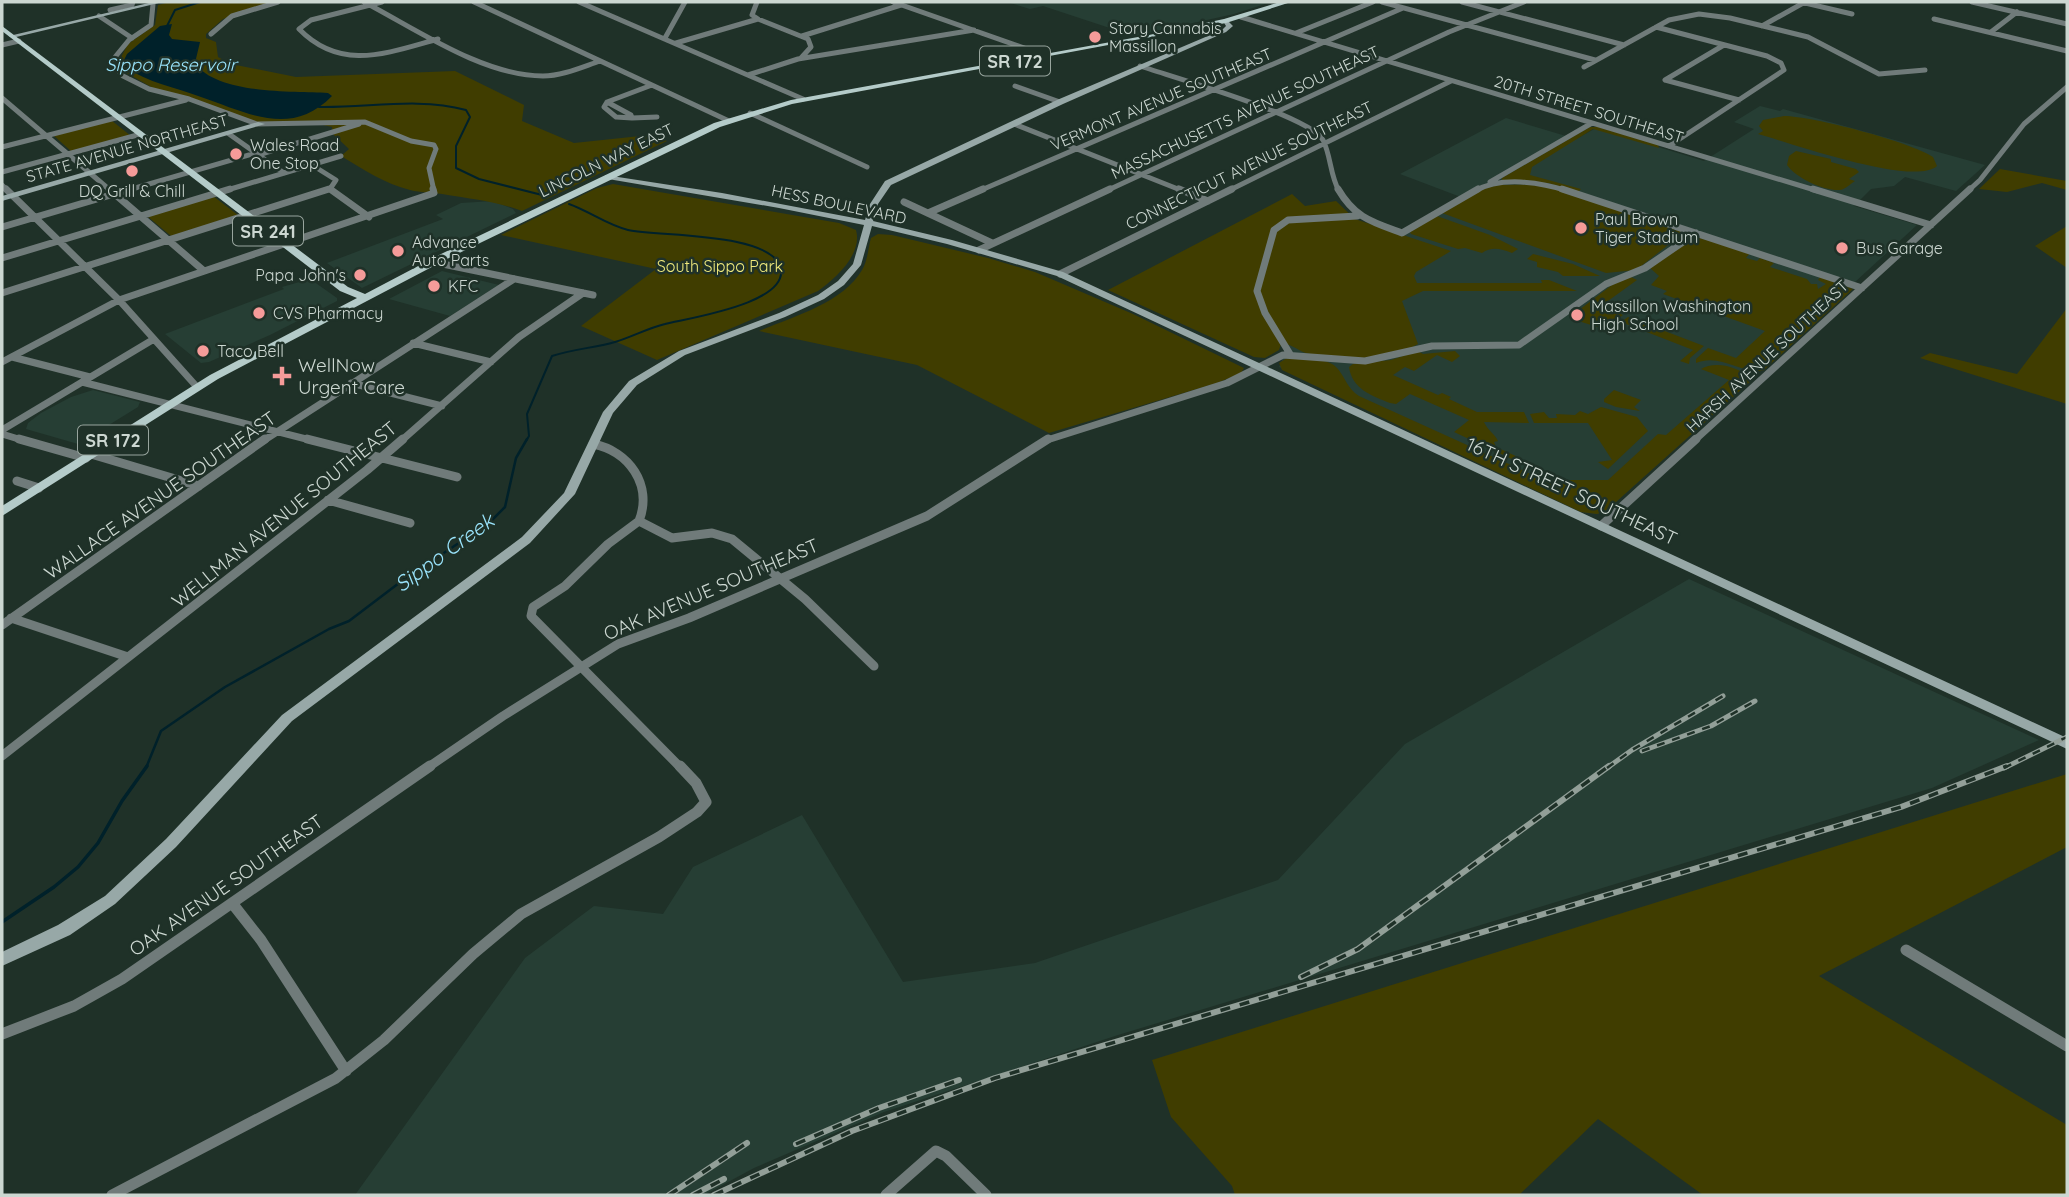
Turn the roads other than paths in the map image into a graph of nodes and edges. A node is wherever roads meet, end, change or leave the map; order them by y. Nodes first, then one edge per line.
1 (134, 2) edge
2 (278, 2) edge
3 (382, 2) edge
4 (474, 2) edge
5 (579, 2) edge
6 (685, 2) edge
7 (757, 2) edge
8 (893, 2) edge
9 (1287, 2) edge
10 (1373, 2) edge
11 (1382, 2) edge
12 (1462, 2) edge
13 (1524, 2) edge
14 (1803, 2) edge
15 (1972, 2) edge
16 (156, 3) edge
17 (367, 3) edge
18 (902, 5) junction
19 (1404, 8) junction
20 (110, 10) dead end
21 (1500, 12) junction
22 (2017, 12) junction
23 (1852, 14) dead end
24 (99, 16) junction
25 (1241, 17) junction
26 (758, 19) junction
27 (1934, 19) dead end
28 (1226, 21) junction
29 (2067, 24) edge
30 (1467, 25) junction
31 (1762, 26) junction
32 (1656, 27) junction
33 (2, 28) edge
34 (974, 30) junction
35 (1991, 32) junction
36 (1296, 33) junction
37 (211, 34) dead end
38 (802, 36) junction
39 (16, 38) junction
40 (132, 38) junction
41 (665, 38) junction
42 (438, 39) junction
43 (1325, 42) junction
44 (676, 43) junction
45 (1624, 45) junction
46 (1724, 45) junction
47 (2, 46) edge
48 (2067, 51) edge
49 (1047, 55) junction
50 (798, 59) junction
51 (1595, 60) junction
52 (600, 61) junction
53 (1387, 61) junction
54 (1140, 66) junction
55 (1584, 67) dead end
56 (1925, 70) dead end
57 (748, 75) junction
58 (1451, 80) junction
59 (652, 85) junction
60 (1015, 86) dead end
61 (2067, 86) edge
62 (1213, 90) junction
63 (2, 99) edge
64 (189, 99) junction
65 (803, 99) junction
66 (1740, 100) junction
67 (1060, 102) junction
68 (1276, 112) junction
69 (750, 113) junction
70 (117, 116) junction
71 (657, 117) dead end
72 (729, 121) junction
73 (363, 122) junction
74 (1592, 123) junction
75 (261, 124) junction
76 (1014, 124) junction
77 (141, 134) junction
78 (229, 134) junction
79 (47, 135) junction
80 (1324, 143) junction
81 (1669, 146) junction
82 (2, 147) edge
83 (1077, 149) junction
84 (165, 153) junction
85 (68, 154) junction
86 (257, 154) junction
87 (341, 156) dead end
88 (312, 165) junction
89 (867, 167) dead end
90 (2, 172) edge
91 (190, 172) junction
92 (91, 173) junction
93 (284, 173) junction
94 (1141, 174) junction
95 (607, 177) junction
96 (1489, 183) junction
97 (2, 185) edge
98 (330, 189) junction
99 (217, 192) junction
100 (115, 194) junction
101 (13, 195) junction
102 (2, 199) edge
103 (1208, 201) junction
104 (904, 202) dead end
105 (928, 213) junction
106 (247, 215) junction
107 (140, 216) junction
108 (1358, 216) junction
109 (35, 217) junction
110 (369, 217) junction
111 (868, 224) junction
112 (1931, 225) junction
113 (2, 227) edge
114 (1696, 233) junction
115 (59, 240) junction
116 (168, 240) junction
117 (992, 243) junction
118 (285, 244) junction
119 (978, 250) junction
120 (2, 258) edge
121 (433, 262) junction
122 (85, 266) junction
123 (204, 271) junction
124 (1060, 274) junction
125 (514, 279) junction
126 (1862, 288) junction
127 (2, 293) edge
128 (583, 293) junction
129 (593, 295) dead end
130 (366, 298) junction
131 (119, 300) junction
132 (154, 339) junction
133 (413, 344) junction
134 (1290, 354) junction
135 (5, 360) edge
136 (491, 362) junction
137 (1261, 368) junction
138 (86, 380) junction
139 (351, 383) junction
140 (197, 387) junction
141 (170, 404) junction
142 (442, 406) junction
143 (278, 430) junction
144 (2, 432) edge
145 (593, 444) junction
146 (88, 456) junction
147 (383, 457) junction
148 (457, 477) dead end
149 (17, 481) dead end
150 (199, 486) junction
151 (40, 488) junction
152 (328, 500) junction
153 (2, 512) edge
154 (639, 522) junction
155 (410, 523) dead end
156 (1601, 526) junction
157 (780, 579) junction
158 (11, 618) junction
159 (2, 625) edge
160 (128, 657) junction
161 (580, 666) junction
162 (874, 666) dead end
163 (2067, 744) edge
164 (2, 756) edge
165 (232, 903) junction
166 (1906, 950) dead end
167 (2, 959) edge
168 (2, 1034) edge
169 (2067, 1046) edge
170 (346, 1071) junction
171 (112, 1195) edge
172 (886, 1195) edge
173 (986, 1195) edge

1 - 20 street
2 - 37 street
3 - 17 street
4 - 52 street
5 - 41 street
6 - 41 street
7 - 26 street
8 - 18 street
9 - 25 main road, LINCOLN WAY EAST / SR 172
10 - 36 street
11 - 19 street
12 - 21 street
13 - 21 street, MASSACHUSETTS AVENUE SOUTHEAST
14 - 23 street
14 - 31 street
15 - 22 street
16 - 24 street
16 - 40 street
17 - 42 street
17 - 42 street
18 - 34 street
18 - 38 street
19 - 30 street
19 - 43 street, VERMONT AVENUE SOUTHEAST
21 - 30 street, MASSACHUSETTS AVENUE SOUTHEAST
21 - 45 street
22 - 29 street
22 - 35 street
24 - 39 street
24 - 40 street
25 - 28 main road, LINCOLN WAY EAST / SR 172
25 - 36 street, 20TH STREET SOUTHEAST
26 - 38 street
26 - 44 street
27 - 35 street
28 - 49 main road, LINCOLN WAY EAST / SR 172
28 - 54 street
30 - 51 street
30 - 53 street, MASSACHUSETTS AVENUE SOUTHEAST
31 - 32 street
31 - 56 street
32 - 45 street
32 - 46 street
33 - 39 main road, SR 241
34 - 49 street
34 - 50 street
35 - 48 street
36 - 43 street, 20TH STREET SOUTHEAST
38 - 50 street
39 - 47 street
39 - 70 main road, SR 241
40 - 64 street
41 - 44 street
42 - 52 street
43 - 53 street, 20TH STREET SOUTHEAST
43 - 62 street, VERMONT AVENUE SOUTHEAST
44 - 57 street
45 - 51 street
46 - 66 street
46 - 66 street
49 - 65 main road, LINCOLN WAY EAST / SR 172
50 - 57 street
51 - 55 street
52 - 59 street
53 - 58 street, 20TH STREET SOUTHEAST
53 - 68 street, MASSACHUSETTS AVENUE SOUTHEAST
54 - 62 street
54 - 67 street
57 - 65 street
58 - 74 street, 20TH STREET SOUTHEAST
58 - 80 street, CONNECTICUT AVENUE SOUTHEAST
59 - 71 street
59 - 72 street
60 - 67 street
61 - 112 street, HARSH AVENUE SOUTHEAST
62 - 68 street
62 - 83 street, VERMONT AVENUE SOUTHEAST
63 - 79 street
64 - 70 street
64 - 75 street
65 - 69 main road, LINCOLN WAY EAST / SR 172
66 - 81 street
67 - 76 street
68 - 80 street
68 - 94 street, MASSACHUSETTS AVENUE SOUTHEAST
69 - 72 main road, LINCOLN WAY EAST / SR 172
69 - 89 street
70 - 77 main road, SR 241
70 - 79 street
72 - 95 main road, LINCOLN WAY EAST / SR 172
73 - 75 street
73 - 86 street
73 - 110 street
74 - 81 street, 20TH STREET SOUTHEAST
74 - 96 street
75 - 78 street, STATE AVENUE NORTHEAST
76 - 83 street
76 - 111 street
77 - 84 main road, SR 241
77 - 85 street
78 - 84 street, STATE AVENUE NORTHEAST
78 - 86 street
79 - 82 street
79 - 85 street
80 - 103 street, CONNECTICUT AVENUE SOUTHEAST
80 - 108 street
81 - 112 street, 20TH STREET SOUTHEAST
83 - 94 street
83 - 105 street, VERMONT AVENUE SOUTHEAST
84 - 91 main road, SR 241
84 - 92 street, STATE AVENUE NORTHEAST
85 - 90 street
85 - 92 street
86 - 91 street
86 - 93 street
87 - 88 street
88 - 93 street
88 - 98 street
91 - 99 main road, SR 241
91 - 100 street
92 - 100 street
92 - 101 street, STATE AVENUE NORTHEAST
93 - 99 street
94 - 103 street
94 - 117 street, MASSACHUSETTS AVENUE SOUTHEAST
95 - 111 street, HESS BOULEVARD
95 - 121 main road, LINCOLN WAY EAST / SR 172
96 - 108 street
96 - 114 street
97 - 101 street
98 - 106 street
98 - 110 street
99 - 106 main road, SR 241
99 - 107 street
100 - 107 street
100 - 109 street
101 - 102 street, STATE AVENUE NORTHEAST
101 - 109 street
103 - 124 street, CONNECTICUT AVENUE SOUTHEAST
104 - 105 street
105 - 117 street
106 - 116 street
106 - 118 main road, SR 241
107 - 115 street
107 - 116 street
108 - 134 street
109 - 113 street
109 - 115 street
110 - 118 street
111 - 119 street, HESS BOULEVARD
111 - 145 street
112 - 126 street, HARSH AVENUE SOUTHEAST
114 - 126 street
114 - 134 street
115 - 120 street
115 - 122 street
116 - 122 street
116 - 123 street
117 - 119 street, MASSACHUSETTS AVENUE SOUTHEAST
118 - 123 street
118 - 130 main road, SR 241
119 - 124 street, HESS BOULEVARD
121 - 125 street
121 - 130 main road, LINCOLN WAY EAST / SR 172
122 - 127 street
122 - 131 street
123 - 131 street
124 - 137 street, 16TH STREET SOUTHEAST
125 - 128 street
125 - 133 street, WALLACE AVENUE SOUTHEAST
126 - 156 street, HARSH AVENUE SOUTHEAST
128 - 129 street
128 - 136 street, WELLMAN AVENUE SOUTHEAST
130 - 140 main road, LINCOLN WAY EAST / SR 172
131 - 132 street
131 - 135 street
132 - 138 street
132 - 140 street
133 - 136 street
133 - 139 street, WALLACE AVENUE SOUTHEAST
134 - 137 street, OAK AVENUE SOUTHEAST
135 - 138 street
136 - 142 street, WELLMAN AVENUE SOUTHEAST
137 - 156 street, 16TH STREET SOUTHEAST
137 - 157 street, OAK AVENUE SOUTHEAST
138 - 141 street
138 - 144 street
139 - 142 street
139 - 143 street, WALLACE AVENUE SOUTHEAST
140 - 141 main road, LINCOLN WAY EAST / SR 172
141 - 143 street
141 - 146 main road, LINCOLN WAY EAST / SR 172
142 - 147 street, WELLMAN AVENUE SOUTHEAST
143 - 147 street
143 - 150 street, WALLACE AVENUE SOUTHEAST
144 - 146 street
145 - 154 street
145 - 167 street
146 - 150 street
146 - 151 main road, LINCOLN WAY EAST / SR 172
147 - 148 street
147 - 152 street, WELLMAN AVENUE SOUTHEAST
149 - 151 street
150 - 158 street, WALLACE AVENUE SOUTHEAST
151 - 153 main road, LINCOLN WAY EAST / SR 172
152 - 155 street
152 - 160 street, WELLMAN AVENUE SOUTHEAST
154 - 157 street
154 - 161 street
156 - 163 street, 16TH STREET SOUTHEAST
157 - 161 street, OAK AVENUE SOUTHEAST
157 - 162 street
158 - 159 street, WALLACE AVENUE SOUTHEAST
158 - 160 street
160 - 164 street, WELLMAN AVENUE SOUTHEAST
161 - 165 street, OAK AVENUE SOUTHEAST
161 - 170 street
165 - 168 street, OAK AVENUE SOUTHEAST
165 - 170 street
166 - 169 street
170 - 171 street
172 - 173 street

